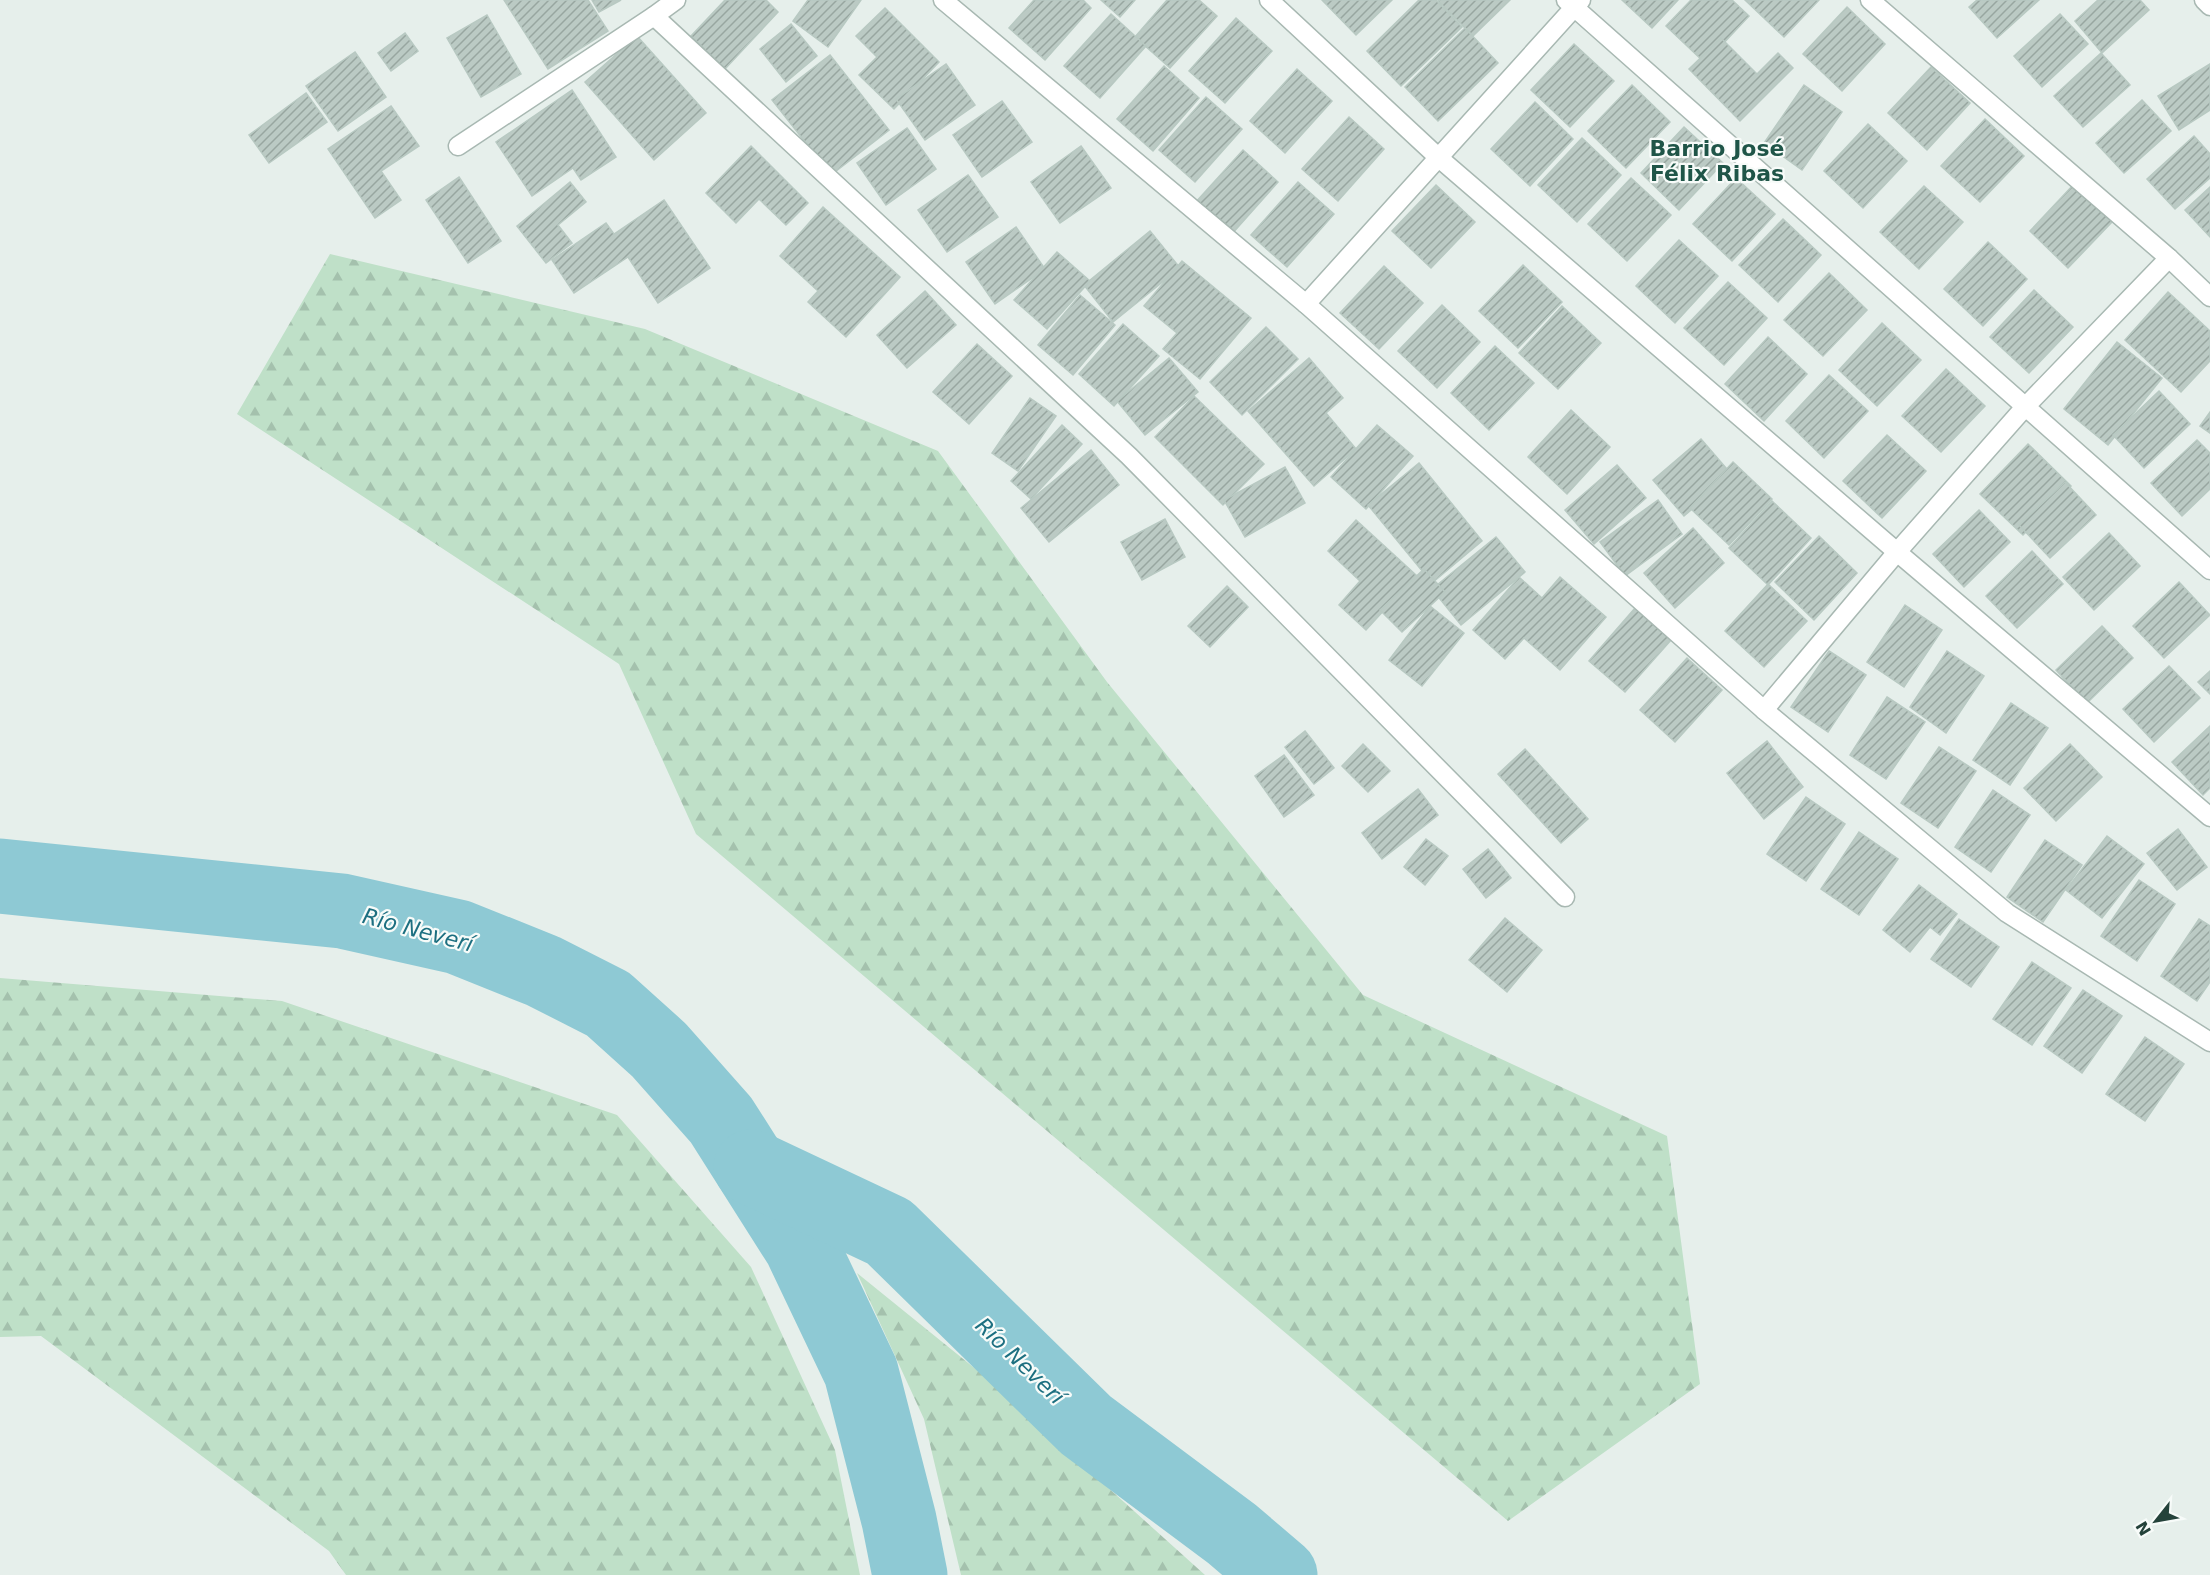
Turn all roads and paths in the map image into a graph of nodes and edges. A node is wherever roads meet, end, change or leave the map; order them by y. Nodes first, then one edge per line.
1 (676, 0) edge
2 (943, 0) edge
3 (1269, 0) edge
4 (1870, 0) edge
5 (2204, 0) edge
6 (1574, 3) edge
7 (2210, 6) edge
8 (654, 16) junction
9 (458, 146) dead end
10 (1439, 158) junction
11 (2169, 258) junction
12 (2210, 297) edge
13 (1306, 304) junction
14 (2025, 407) junction
15 (1897, 552) junction
16 (2210, 570) edge
17 (1764, 710) junction
18 (2210, 816) edge
19 (1565, 897) dead end
20 (2210, 1042) edge

1 - 8 street
2 - 13 street
3 - 10 street
4 - 11 street
5 - 7 street
6 - 10 street
6 - 14 street
8 - 9 street
8 - 19 street
10 - 13 street
10 - 15 street
11 - 12 street
11 - 14 street
13 - 17 street
14 - 15 street
14 - 16 street
15 - 17 street
15 - 18 street
17 - 20 street

